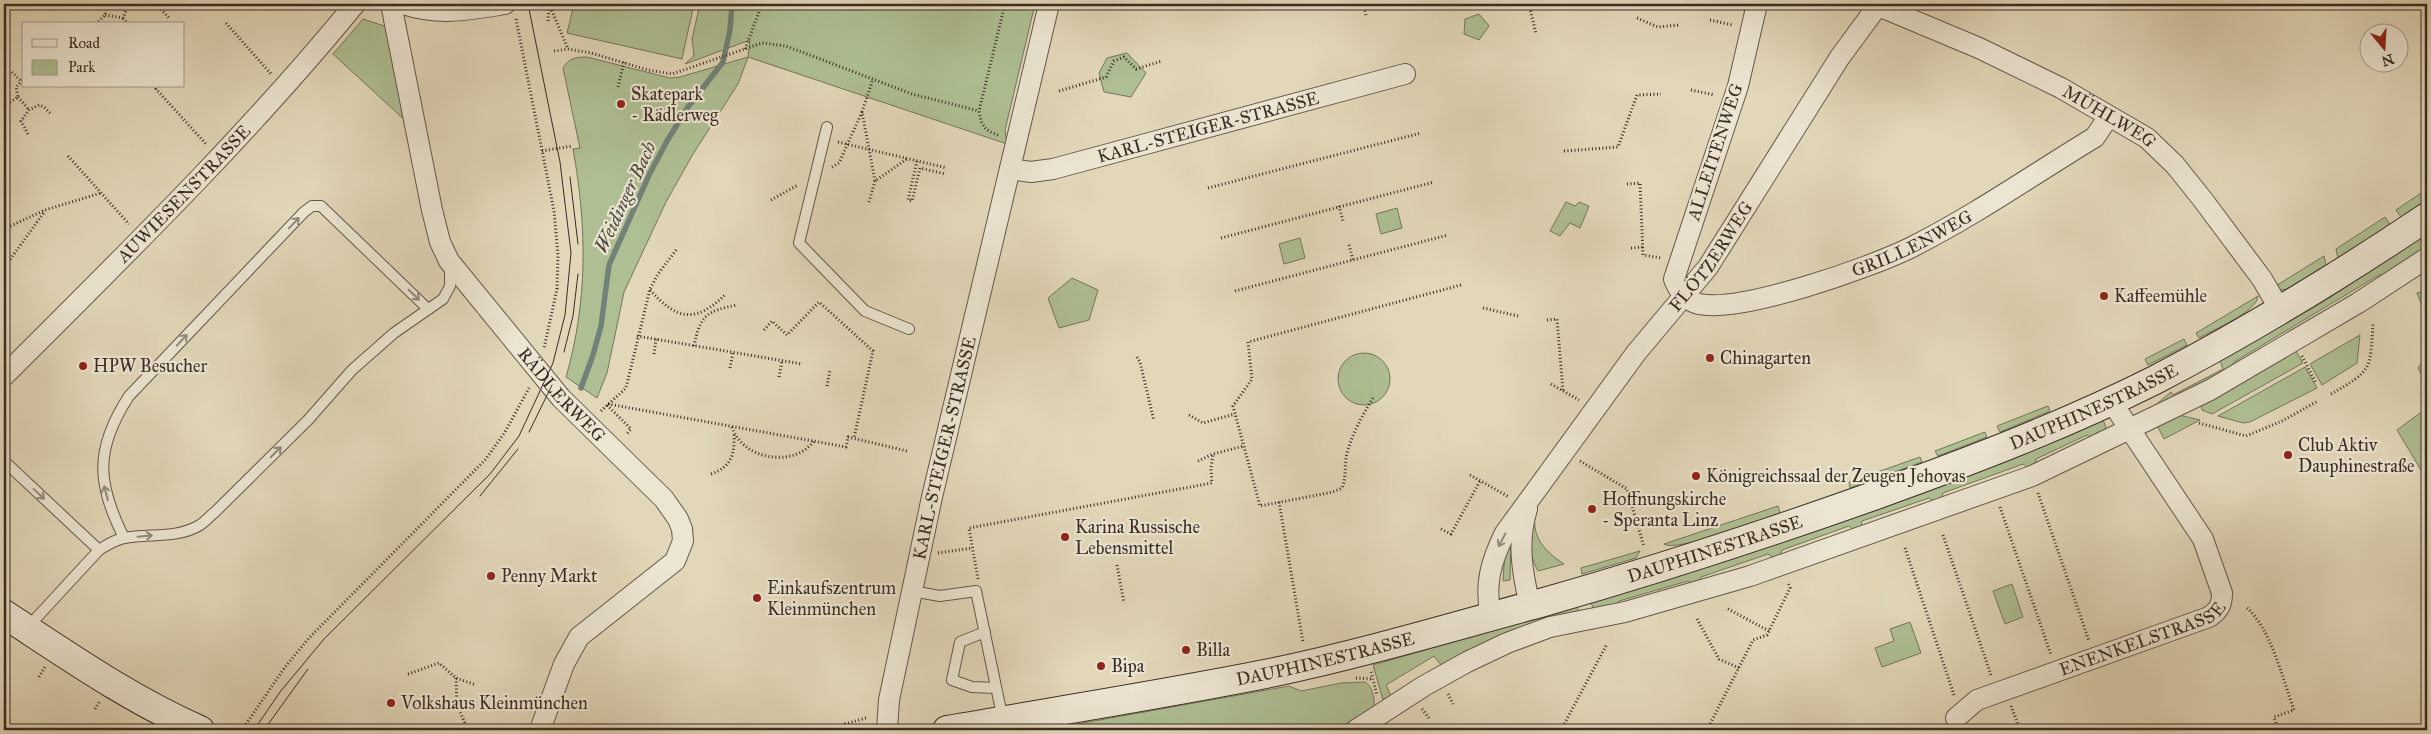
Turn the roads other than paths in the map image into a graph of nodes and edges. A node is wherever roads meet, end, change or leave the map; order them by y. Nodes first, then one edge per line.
1 (355, 4) edge
2 (391, 4) edge
3 (403, 4) edge
4 (1049, 4) edge
5 (1757, 4) edge
6 (1877, 4) edge
7 (510, 8) edge
8 (1405, 74) dead end
9 (2109, 116) junction
10 (828, 127) dead end
11 (1010, 169) junction
12 (2427, 217) edge
13 (2427, 258) edge
14 (449, 261) junction
15 (1685, 297) junction
16 (428, 308) junction
17 (2280, 310) junction
18 (909, 330) dead end
19 (4, 376) edge
20 (2111, 401) junction
21 (2129, 431) junction
22 (4, 461) edge
23 (1521, 499) junction
24 (124, 538) junction
25 (99, 550) junction
26 (912, 591) junction
27 (1530, 606) junction
28 (4, 614) edge
29 (1491, 616) junction
30 (27, 629) junction
31 (985, 632) junction
32 (996, 688) junction
33 (1956, 718) dead end
34 (996, 724) edge
35 (200, 730) edge
36 (540, 730) edge
37 (887, 730) edge
38 (947, 730) edge
39 (1356, 730) edge

1 - 19 street, AUWIESENSTRASSE
2 - 14 street, RÄDLERWEG
3 - 7 street
4 - 11 street, KARL-STEIGER-STRASSE
5 - 15 street, ALLEITENWEG
6 - 9 street, MÜHLWEG
6 - 15 street, FLÖTZERWEG
8 - 11 street, KARL-STEIGER-STRASSE
9 - 15 street, GRILLENWEG
9 - 17 street, MÜHLWEG
10 - 18 lane
11 - 26 street, KARL-STEIGER-STRASSE
12 - 17 main road, DAUPHINESTRASSE
13 - 21 street, DAUPHINESTRASSE
14 - 16 lane
14 - 36 street, RÄDLERWEG
15 - 23 street, FLÖTZERWEG
24 -> 16 lane
24 -> 16 lane
17 - 20 main road, DAUPHINESTRASSE
20 - 21 street, ENENKELSTRASSE
20 - 27 main road, DAUPHINESTRASSE
21 - 33 street, ENENKELSTRASSE
21 - 39 street, DAUPHINESTRASSE
22 -> 25 lane
23 - 27 street, FLÖTZERWEG
23 -> 29 street, FLÖTZERWEG
24 - 25 lane
25 - 30 lane
26 - 31 lane
26 - 37 street, KARL-STEIGER-STRASSE
27 - 29 main road, DAUPHINESTRASSE
28 - 30 main road
29 - 34 main road, DAUPHINESTRASSE
30 - 35 main road
31 - 32 lane
31 - 32 lane
32 - 34 lane
34 - 38 main road, DAUPHINESTRASSE

